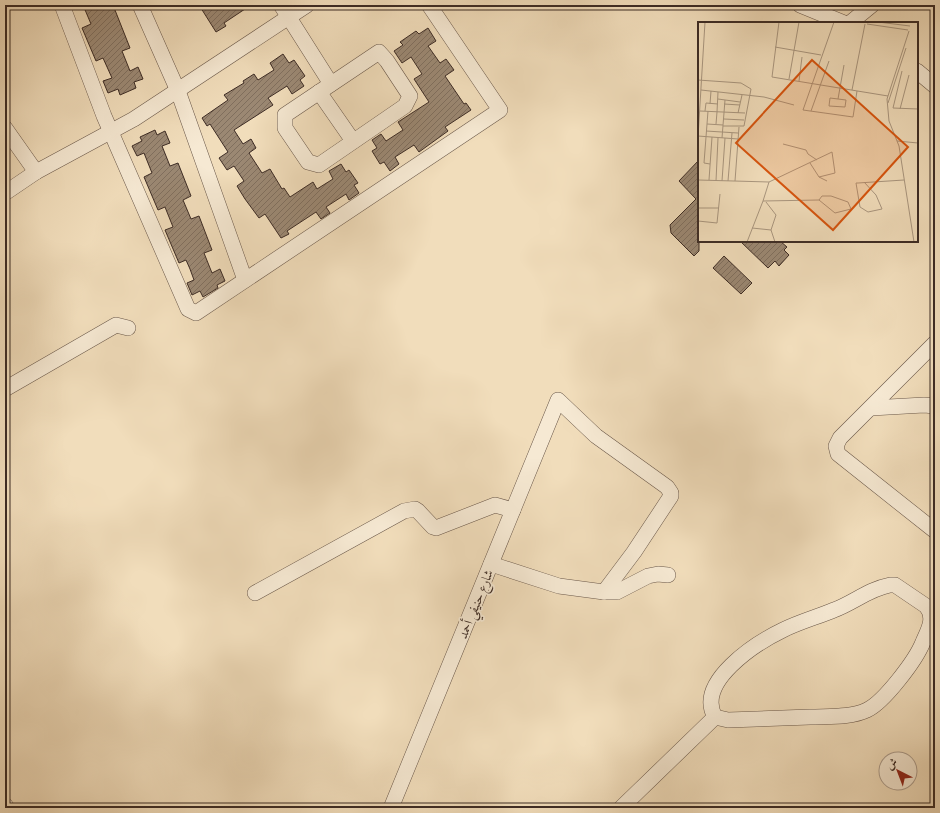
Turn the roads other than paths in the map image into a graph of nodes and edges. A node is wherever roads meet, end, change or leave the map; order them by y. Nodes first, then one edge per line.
1 (62, 5) edge
2 (140, 5) edge
3 (281, 5) edge
4 (307, 5) edge
5 (429, 5) edge
6 (800, 5) edge
7 (872, 5) edge
8 (289, 18) junction
9 (842, 22) edge
10 (851, 22) edge
11 (918, 72) edge
12 (935, 86) edge
13 (325, 88) junction
14 (178, 91) junction
15 (5, 128) edge
16 (111, 132) junction
17 (353, 141) junction
18 (36, 172) junction
19 (5, 193) edge
20 (245, 280) junction
21 (128, 328) dead end
22 (935, 343) edge
23 (5, 389) edge
24 (935, 406) edge
25 (871, 408) junction
26 (513, 510) junction
27 (935, 531) edge
28 (491, 564) junction
29 (668, 574) dead end
30 (604, 592) junction
31 (255, 593) dead end
32 (715, 717) junction
33 (5, 805) edge
34 (8, 808) edge
35 (392, 808) edge
36 (621, 808) edge

1 - 16 street
2 - 14 street
3 - 8 street
4 - 8 street
5 - 20 street
6 - 9 street
7 - 10 street
8 - 13 street
8 - 14 street
11 - 12 street
13 - 17 street
13 - 17 street
13 - 17 street
14 - 16 street
14 - 20 street
15 - 18 street
16 - 18 street
16 - 20 street
18 - 19 street
21 - 23 street
22 - 25 street
24 - 25 street
25 - 27 street
26 - 28 street, شارع حنيفي أحمد
26 - 30 street, شارع حنيفي أحمد
26 - 31 street
28 - 30 street
28 - 35 street, شارع حنيفي أحمد
29 - 30 street
32 - 32 street
32 - 36 street
33 - 34 street

